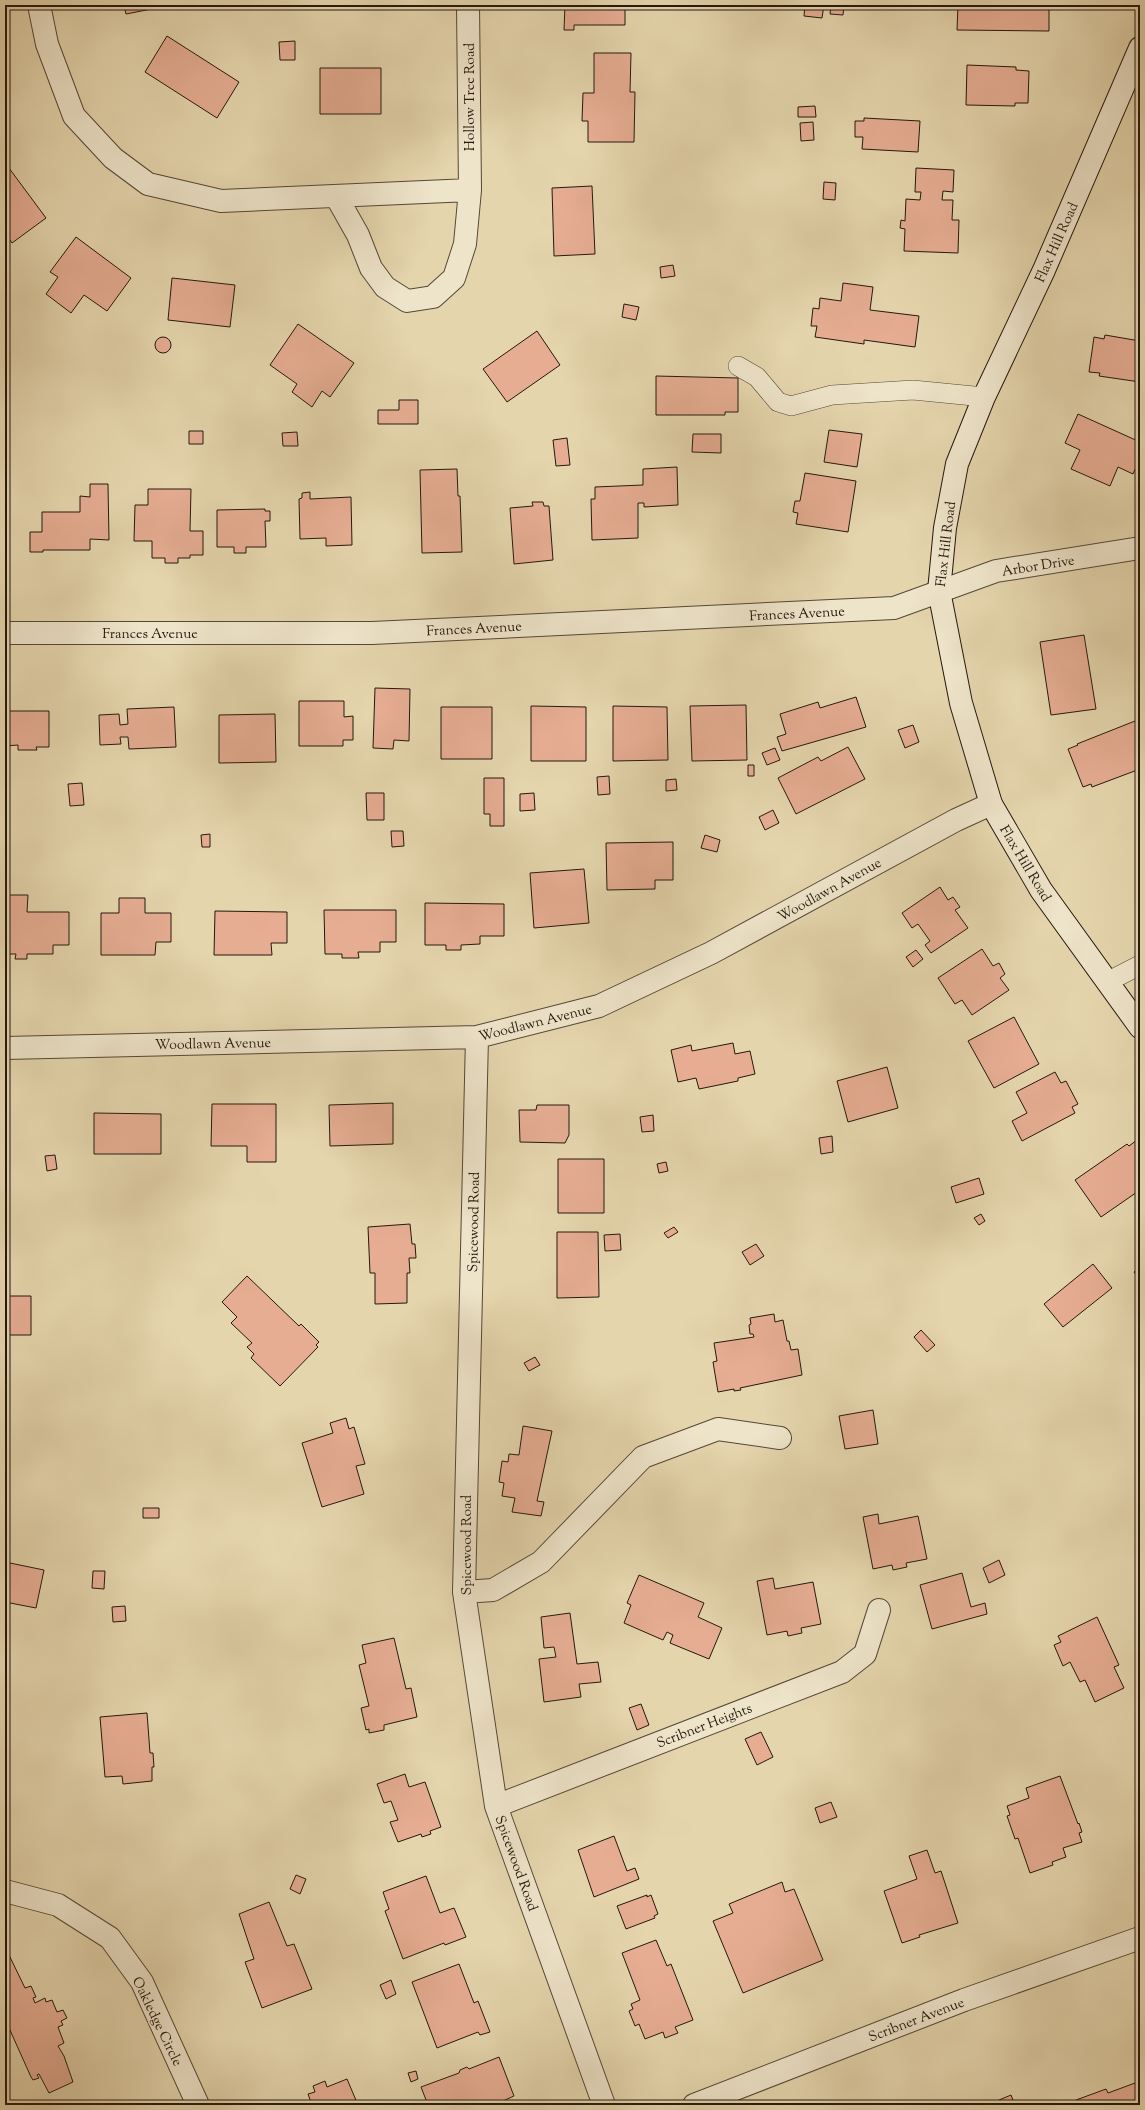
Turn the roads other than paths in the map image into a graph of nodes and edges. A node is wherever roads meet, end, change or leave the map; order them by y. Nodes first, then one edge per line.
1 (39, 5) edge
2 (468, 5) edge
3 (1140, 48) edge
4 (470, 190) junction
5 (336, 196) junction
6 (738, 366) dead end
7 (984, 397) junction
8 (1140, 548) edge
9 (939, 591) junction
10 (5, 634) edge
11 (991, 804) junction
12 (1140, 965) edge
13 (1108, 982) junction
14 (1140, 1027) edge
15 (478, 1037) junction
16 (5, 1048) edge
17 (780, 1438) dead end
18 (464, 1592) junction
19 (879, 1610) dead end
20 (496, 1806) junction
21 (5, 1890) edge
22 (1140, 1938) edge
23 (198, 2105) edge
24 (604, 2105) edge
25 (694, 2105) edge

1 - 5 street
2 - 4 street, Hollow Tree Road
3 - 7 street, Flax Hill Road
4 - 5 street
4 - 5 street, Hollow Tree Road
6 - 7 lane
7 - 9 street, Flax Hill Road
8 - 9 street, Arbor Drive
9 - 10 street, Frances Avenue
9 - 11 street, Flax Hill Road
11 - 13 street, Flax Hill Road
11 - 15 street, Woodlawn Avenue
12 - 13 lane
13 - 14 street, Flax Hill Road
15 - 16 street, Woodlawn Avenue
15 - 18 street, Spicewood Road
17 - 18 street
18 - 20 street, Spicewood Road
19 - 20 street, Scribner Heights
20 - 24 street, Spicewood Road
21 - 23 street, Oakledge Circle
22 - 25 street, Scribner Avenue

